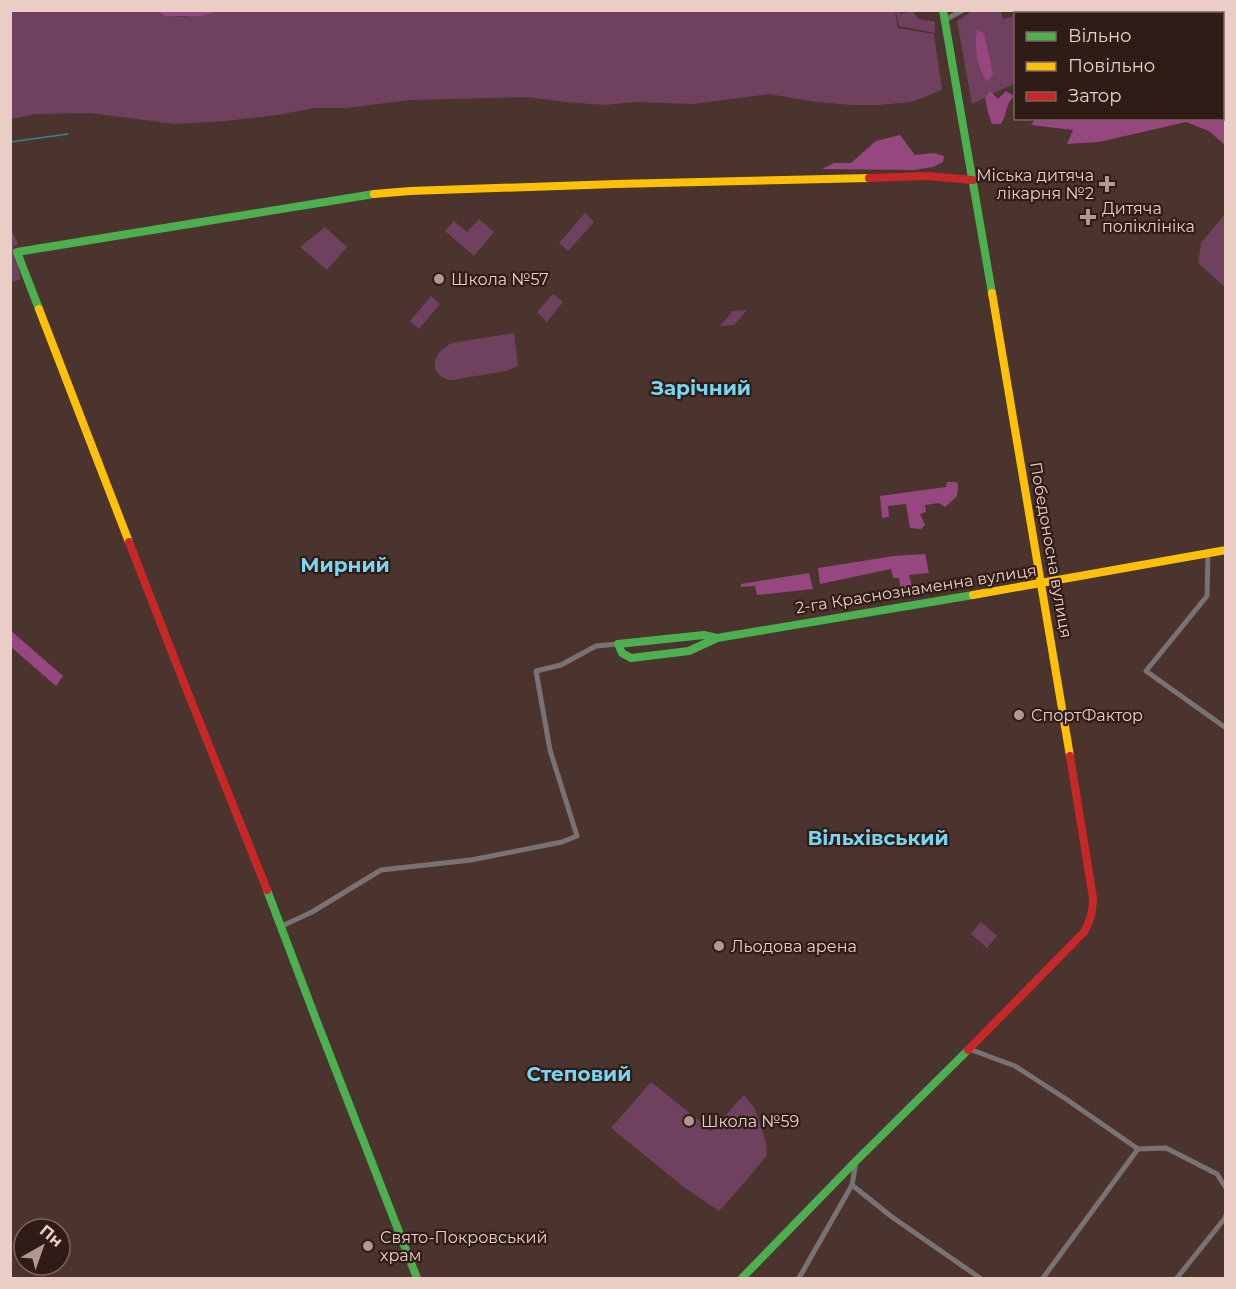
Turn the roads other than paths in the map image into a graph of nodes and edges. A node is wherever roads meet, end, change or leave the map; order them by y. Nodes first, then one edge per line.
1 (943, 10) edge
2 (963, 10) edge
3 (945, 20) junction
4 (973, 180) junction
5 (1226, 550) edge
6 (1208, 554) junction
7 (1042, 584) junction
8 (717, 638) junction
9 (618, 644) junction
10 (1226, 728) edge
11 (282, 926) junction
12 (969, 1049) junction
13 (1138, 1149) junction
14 (856, 1161) junction
15 (852, 1185) junction
16 (1226, 1188) edge
17 (1226, 1215) edge
18 (417, 1278) edge
19 (742, 1278) edge
20 (799, 1278) edge
21 (980, 1278) edge
22 (1043, 1278) edge
23 (1177, 1278) edge

1 - 3 street, Победоносна вулиця
2 - 3 street
3 - 4 street, Победоносна вулиця
4 - 7 street, Победоносна вулиця
4 - 11 street
5 - 6 street, 2-га Краснознаменна вулиця
6 - 7 street, 2-га Краснознаменна вулиця
6 - 10 street
7 - 8 street, 2-га Краснознаменна вулиця
7 - 12 street, Победоносна вулиця
8 - 9 street, 2-га Краснознаменна вулиця
8 - 9 street, 2-га Краснознаменна вулиця
9 - 11 street
11 - 18 street
12 - 13 street
12 - 14 street, Победоносна вулиця
13 - 16 street
13 - 22 street
14 - 15 street
14 - 19 street, Победоносна вулиця
15 - 20 street
15 - 21 street
17 - 23 street

